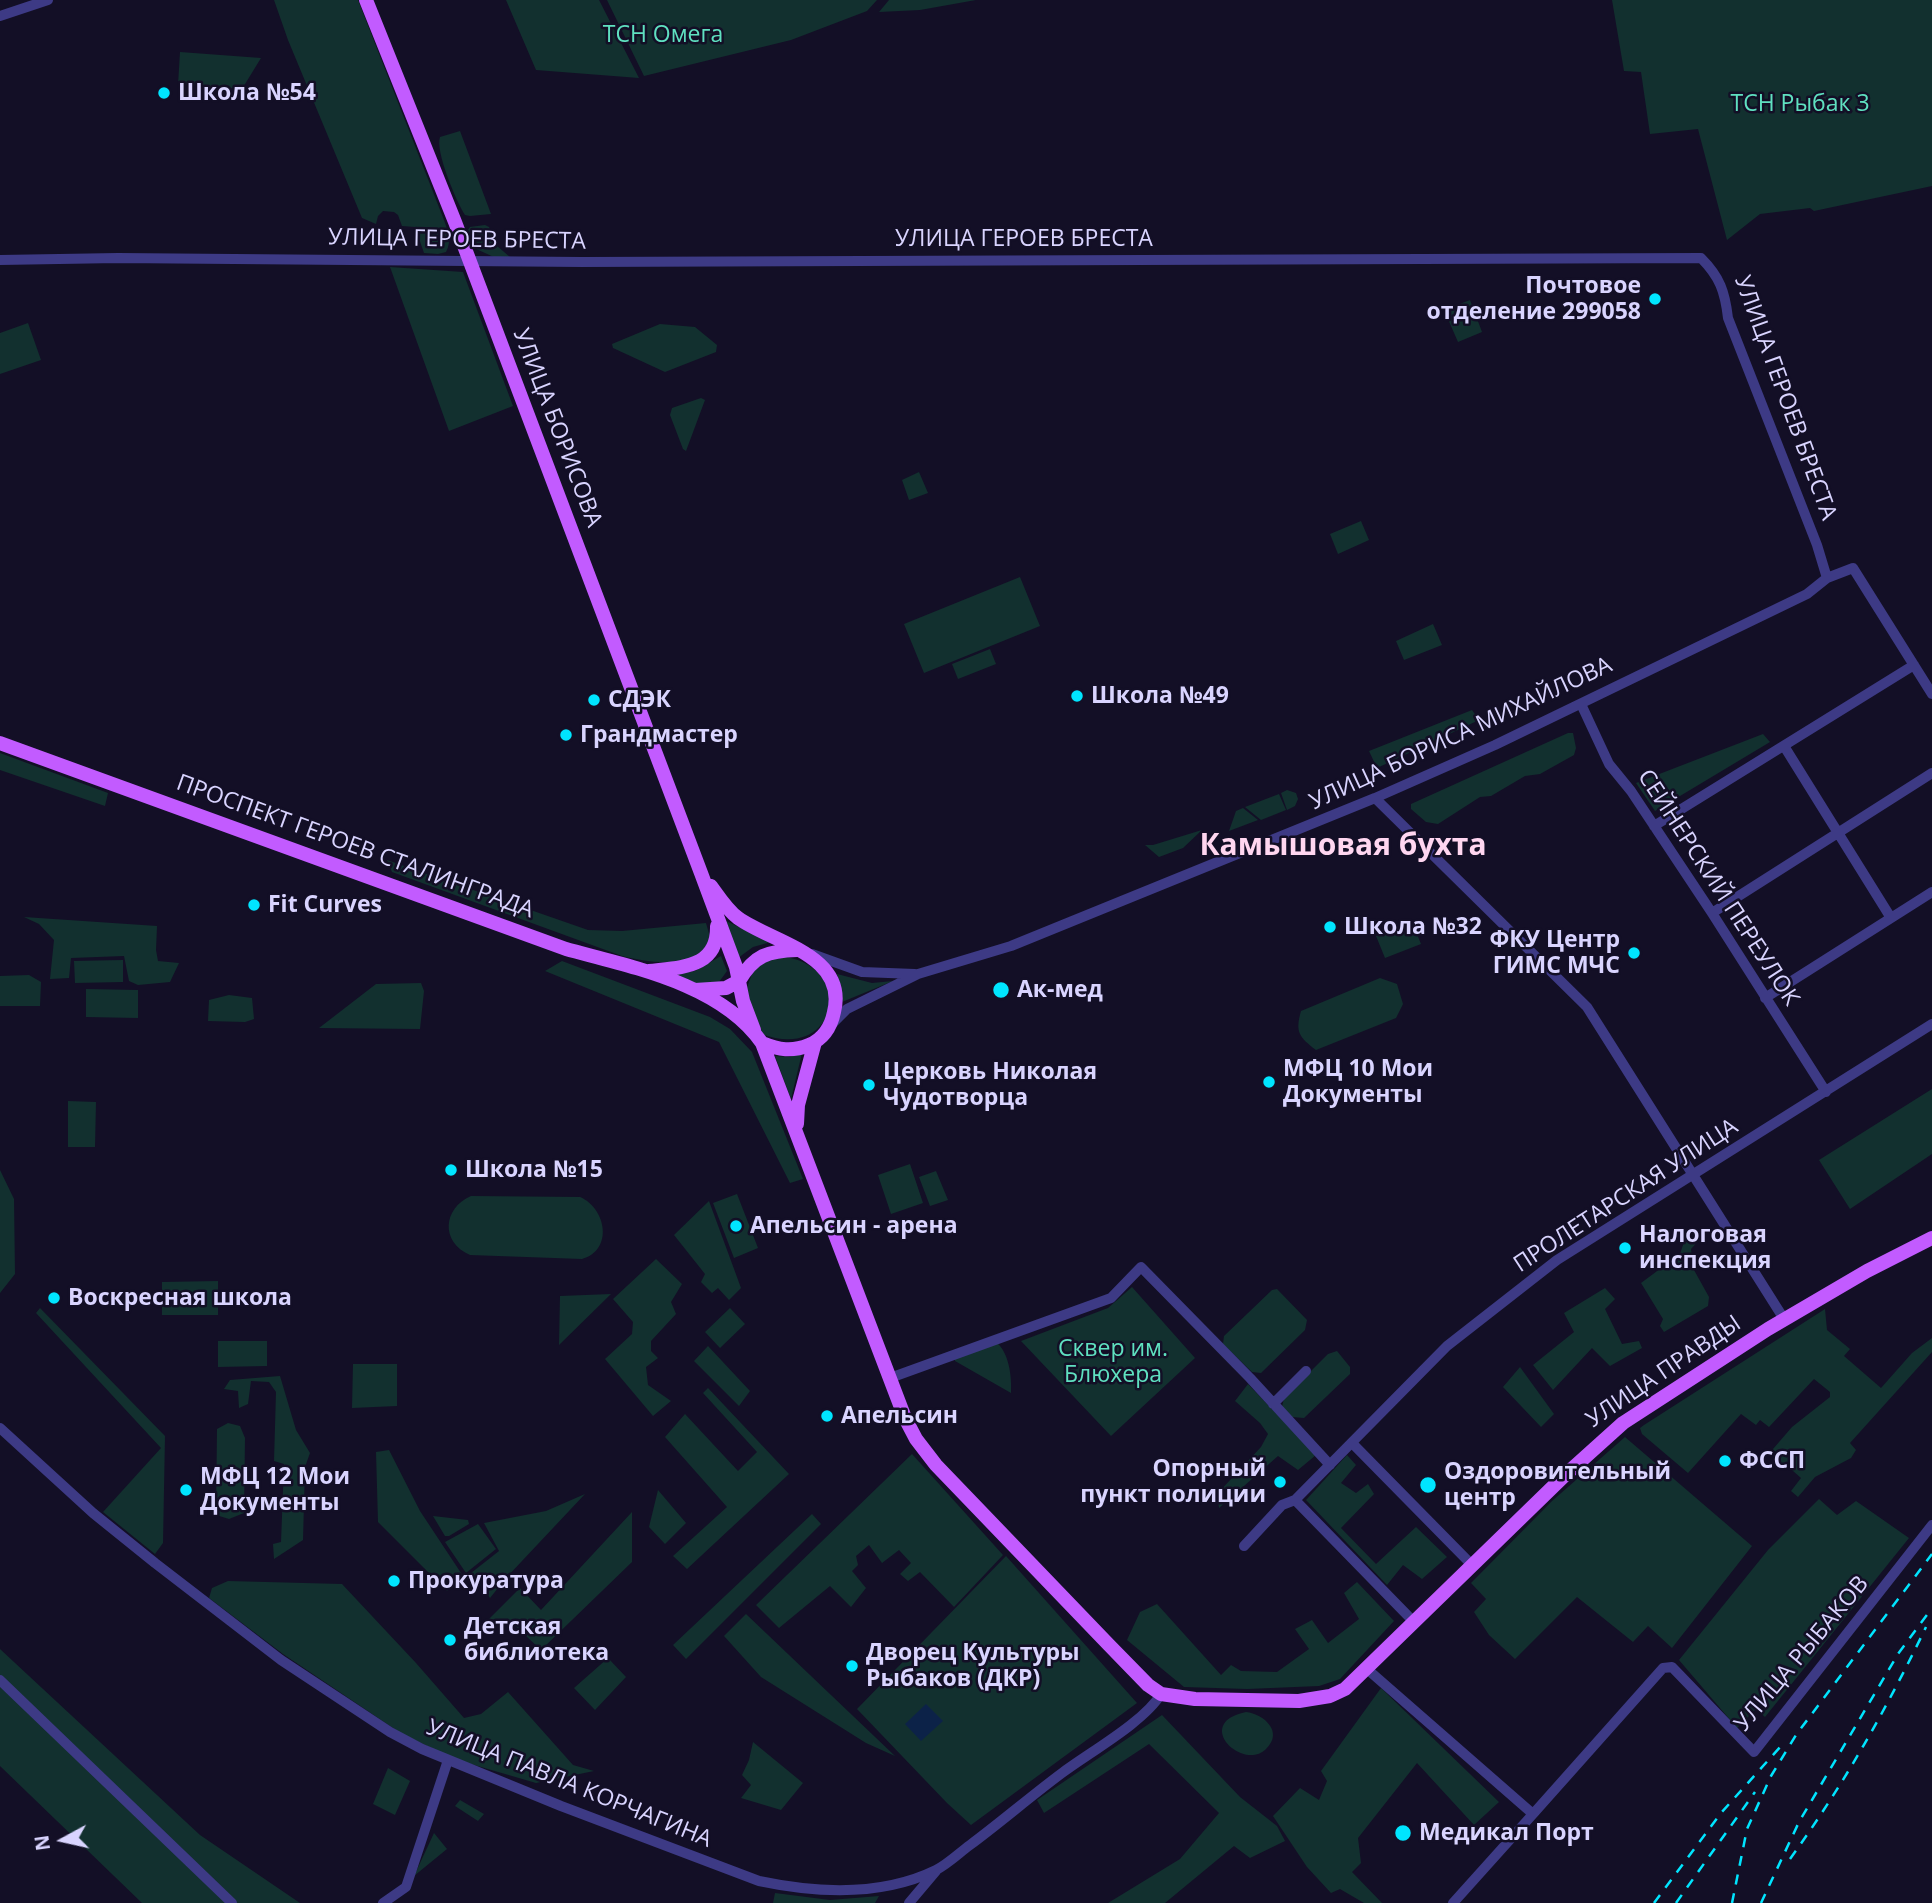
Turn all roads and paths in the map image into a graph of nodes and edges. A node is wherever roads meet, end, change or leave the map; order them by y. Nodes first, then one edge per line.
1 (48, 0) edge
2 (366, 0) edge
3 (0, 16) edge
4 (0, 260) edge
5 (470, 261) junction
6 (1827, 578) junction
7 (1914, 665) junction
8 (1932, 694) edge
9 (1581, 704) junction
10 (0, 743) edge
11 (1784, 746) junction
12 (1932, 773) edge
13 (1375, 798) junction
14 (1654, 826) junction
15 (1839, 833) junction
16 (701, 873) junction
17 (1932, 892) edge
18 (1712, 913) junction
19 (717, 917) junction
20 (1891, 918) junction
21 (798, 950) junction
22 (647, 971) junction
23 (918, 974) junction
24 (739, 981) junction
25 (695, 990) junction
26 (1765, 998) junction
27 (832, 1024) junction
28 (1932, 1024) edge
29 (754, 1030) junction
30 (815, 1042) junction
31 (762, 1043) junction
32 (1826, 1092) junction
33 (797, 1133) junction
34 (1695, 1175) junction
35 (1932, 1238) edge
36 (1784, 1319) junction
37 (1306, 1371) dead end
38 (890, 1378) junction
39 (1273, 1404) junction
40 (0, 1428) edge
41 (1352, 1443) junction
42 (1330, 1465) junction
43 (1294, 1500) junction
44 (1932, 1525) edge
45 (1244, 1546) dead end
46 (1472, 1565) junction
47 (1413, 1621) junction
48 (1367, 1669) junction
49 (0, 1680) edge
50 (1161, 1693) junction
51 (448, 1760) junction
52 (1532, 1814) junction
53 (938, 1869) junction
54 (232, 1903) edge
55 (383, 1903) edge
56 (909, 1903) edge
57 (1453, 1903) edge

1 - 3 street
2 - 5 main road, УЛИЦА БОРИСОВА
4 - 5 street, УЛИЦА ГЕРОЕВ БРЕСТА
5 - 6 street, УЛИЦА ГЕРОЕВ БРЕСТА
5 - 16 main road, УЛИЦА БОРИСОВА
6 - 7 street, УЛИЦА БОРИСА МИХАЙЛОВА
6 - 9 street, УЛИЦА БОРИСА МИХАЙЛОВА
7 - 8 street
7 - 11 street
9 - 13 street, УЛИЦА БОРИСА МИХАЙЛОВА
9 - 14 street, СЕЙНЕРСКИЙ ПЕРЕУЛОК
10 - 22 main road, ПРОСПЕКТ ГЕРОЕВ СТАЛИНГРАДА
11 - 14 street
11 - 15 street
12 - 15 street
13 - 23 street, УЛИЦА БОРИСА МИХАЙЛОВА
13 - 34 street
14 - 18 street, СЕЙНЕРСКИЙ ПЕРЕУЛОК
15 - 18 street
15 - 20 street
16 - 19 main road, УЛИЦА БОРИСОВА
16 - 21 main road, УЛИЦА БОРИСОВА
17 - 20 street
18 - 26 street, СЕЙНЕРСКИЙ ПЕРЕУЛОК
19 - 22 main road
19 - 24 main road, УЛИЦА БОРИСОВА
20 - 26 street
21 - 23 street, УЛИЦА БОРИСА МИХАЙЛОВА
21 - 24 main road
21 - 27 main road
22 - 25 main road, ПРОСПЕКТ ГЕРОЕВ СТАЛИНГРАДА
23 - 27 street, УЛИЦА БОРИСА МИХАЙЛОВА
24 - 25 main road, ПРОСПЕКТ ГЕРОЕВ СТАЛИНГРАДА
24 - 29 main road
25 - 29 main road, ПРОСПЕКТ ГЕРОЕВ СТАЛИНГРАДА
26 - 32 street, СЕЙНЕРСКИЙ ПЕРЕУЛОК
27 - 30 main road
28 - 32 street, ПРОЛЕТАРСКАЯ УЛИЦА
29 - 31 main road, ПРОСПЕКТ ГЕРОЕВ СТАЛИНГРАДА
30 - 31 main road
30 - 33 main road, ПРОСПЕКТ ГЕРОЕВ СТАЛИНГРАДА
31 - 33 main road, ПРОСПЕКТ ГЕРОЕВ СТАЛИНГРАДА
32 - 34 street, ПРОЛЕТАРСКАЯ УЛИЦА
33 - 38 main road, ПРОСПЕКТ ГЕРОЕВ СТАЛИНГРАДА
34 - 36 street
34 - 41 street, ПРОЛЕТАРСКАЯ УЛИЦА
35 - 36 main road, УЛИЦА ПРАВДЫ
36 - 46 main road, УЛИЦА ПРАВДЫ
37 - 39 street
38 - 39 street
38 - 50 main road, ПРОСПЕКТ ГЕРОЕВ СТАЛИНГРАДА
39 - 42 street
40 - 51 street, УЛИЦА ПАВЛА КОРЧАГИНА
41 - 42 street, ПРОЛЕТАРСКАЯ УЛИЦА
41 - 46 street
42 - 43 street, ПРОЛЕТАРСКАЯ УЛИЦА
43 - 45 street, ПРОЛЕТАРСКАЯ УЛИЦА
43 - 47 street
44 - 52 street, УЛИЦА РЫБАКОВ
46 - 47 main road, УЛИЦА ПРАВДЫ
47 - 48 main road, УЛИЦА ПРАВДЫ
48 - 50 main road, УЛИЦА ПРАВДЫ
48 - 52 street
49 - 54 street
50 - 53 street, УЛИЦА ПАВЛА КОРЧАГИНА
51 - 53 street, УЛИЦА ПАВЛА КОРЧАГИНА
51 - 55 street
52 - 57 street
53 - 56 street

